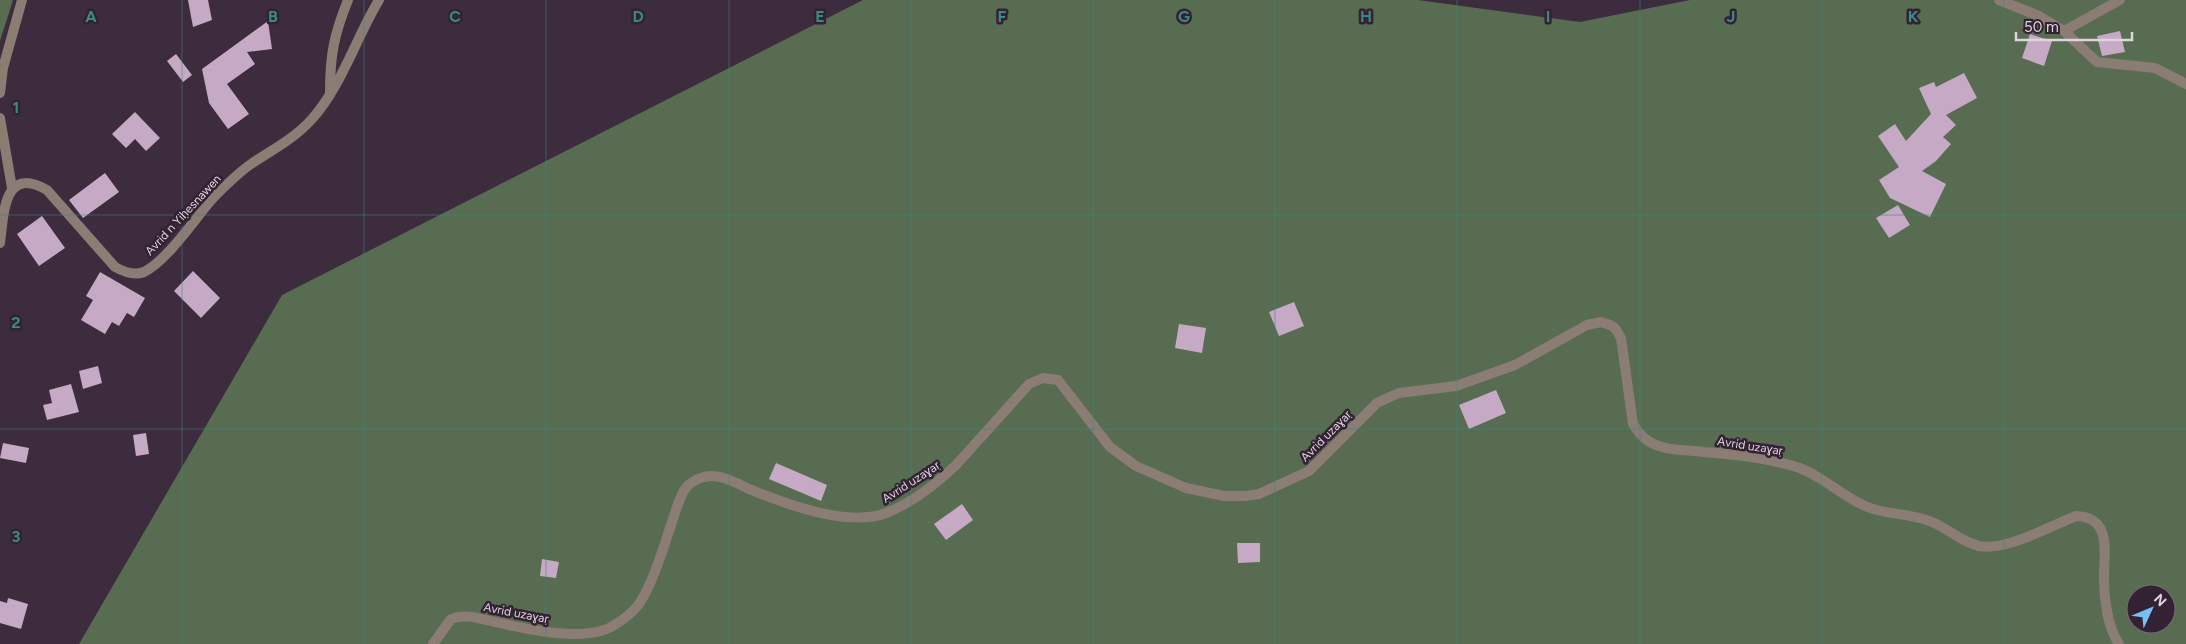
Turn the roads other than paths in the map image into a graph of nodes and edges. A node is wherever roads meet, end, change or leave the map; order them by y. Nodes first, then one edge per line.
1 (22, 0) edge
2 (348, 0) edge
3 (379, 0) edge
4 (1999, 0) edge
5 (2120, 0) edge
6 (2064, 31) junction
7 (2186, 84) edge
8 (330, 92) junction
9 (0, 93) edge
10 (0, 118) edge
11 (12, 188) junction
12 (0, 243) edge
13 (433, 644) edge
14 (2119, 644) edge

1 - 9 street
2 - 8 street
3 - 8 street, Avrid n Yiḥesnawen
4 - 6 street
5 - 6 street
6 - 7 street
8 - 11 street, Avrid n Yiḥesnawen
10 - 11 street
11 - 12 street
13 - 14 street, Avrid uzaɣaṛ

